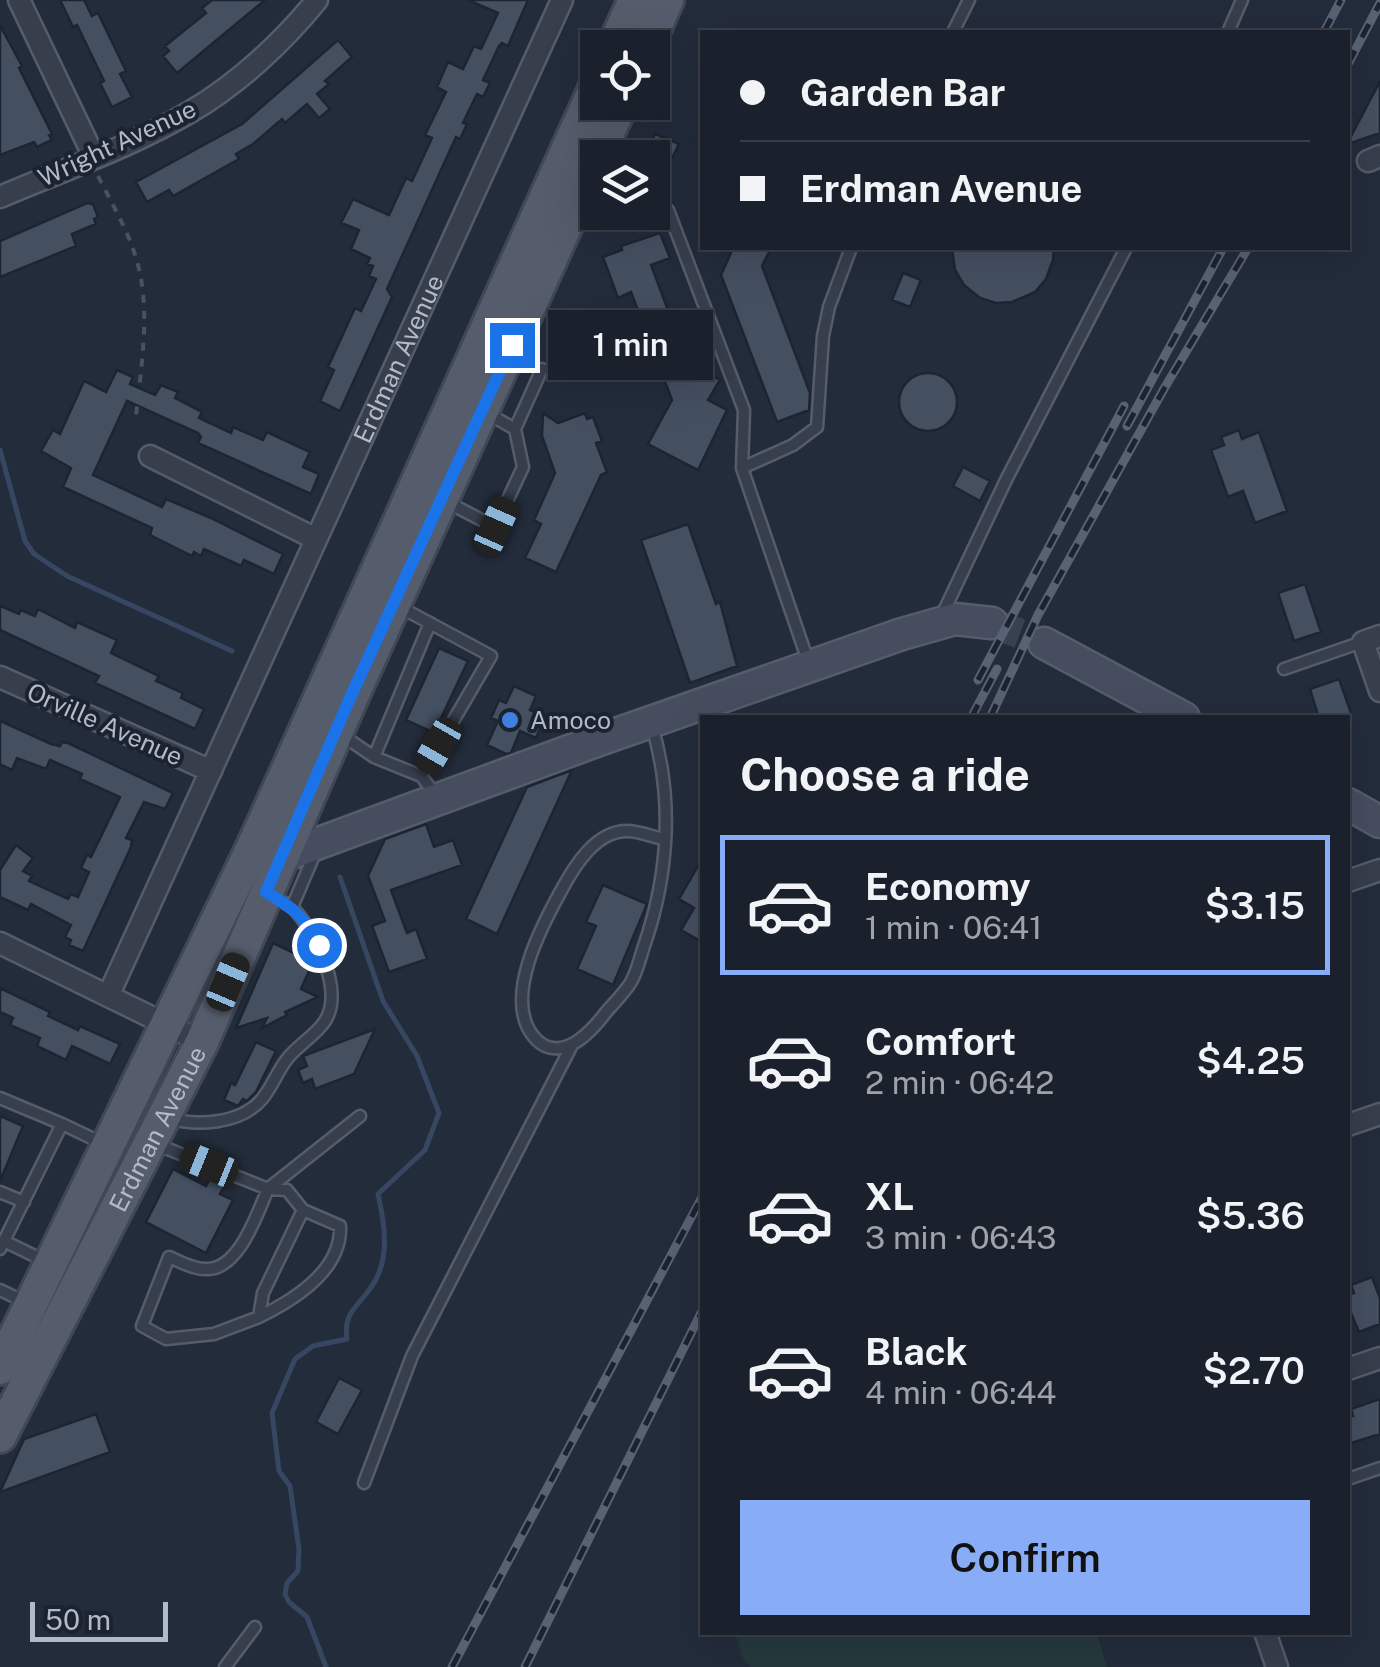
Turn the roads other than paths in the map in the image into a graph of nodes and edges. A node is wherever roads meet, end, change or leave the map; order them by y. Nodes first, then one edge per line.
1 (19, 0) edge
2 (317, 0) edge
3 (562, 0) edge
4 (634, 0) edge
5 (668, 0) edge
6 (969, 0) edge
7 (1242, 0) edge
8 (621, 30) edge
9 (654, 30) edge
10 (954, 30) edge
11 (1229, 30) edge
12 (91, 158) junction
13 (580, 175) edge
14 (580, 176) edge
15 (0, 197) edge
16 (670, 215) edge
17 (850, 250) edge
18 (1125, 250) edge
19 (542, 368) dead end
20 (482, 411) junction
21 (515, 428) junction
22 (150, 456) dead end
23 (742, 468) junction
24 (442, 499) junction
25 (316, 538) junction
26 (394, 604) junction
27 (992, 622) tunnel mouth
28 (430, 623) junction
29 (938, 624) junction
30 (1372, 638) edge
31 (1044, 643) tunnel mouth
32 (810, 667) junction
33 (1284, 668) dead end
34 (0, 677) edge
35 (1380, 691) edge
36 (1178, 715) edge
37 (651, 722) junction
38 (336, 731) junction
39 (374, 757) junction
40 (211, 771) junction
41 (430, 787) junction
42 (1350, 805) edge
43 (1380, 822) edge
44 (664, 839) junction
45 (319, 843) junction
46 (266, 853) junction
47 (1380, 870) edge
48 (1350, 880) edge
49 (279, 899) junction
50 (0, 943) edge
51 (109, 994) junction
52 (168, 1025) junction
53 (202, 1042) junction
54 (572, 1045) junction
55 (0, 1098) edge
56 (1380, 1114) edge
57 (360, 1116) dead end
58 (62, 1124) junction
59 (1350, 1124) edge
60 (157, 1129) junction
61 (109, 1146) junction
62 (268, 1189) junction
63 (0, 1192) edge
64 (24, 1202) junction
65 (303, 1210) junction
66 (2, 1245) edge
67 (65, 1271) junction
68 (0, 1290) edge
69 (259, 1317) junction
70 (16, 1320) edge
71 (1380, 1358) edge
72 (0, 1368) edge
73 (1350, 1368) edge
74 (0, 1436) edge
75 (1380, 1468) edge
76 (1350, 1478) edge
77 (364, 1483) dead end
78 (255, 1627) dead end
79 (1266, 1635) edge
80 (224, 1667) edge
81 (1277, 1667) edge

1 - 12 street
2 - 12 street, Wright Avenue
3 - 25 street, Erdman Avenue
4 - 8 main road
5 - 9 main road
6 - 10 lane
7 - 11 lane
12 - 15 street, Wright Avenue
13 - 46 main road, Erdman Avenue
14 - 20 main road, Erdman Avenue
16 - 23 lane
17 - 23 lane
18 - 29 lane
19 - 21 lane
20 - 21 lane
20 - 24 main road, Erdman Avenue
21 - 24 lane
22 - 25 street
23 - 32 lane
24 - 26 main road, Erdman Avenue
25 - 40 street, Erdman Avenue
26 - 28 lane
26 - 38 main road, Erdman Avenue
27 - 29 street
28 - 39 lane
28 - 41 lane
29 - 32 street
30 - 33 lane
30 - 35 street
31 - 36 street
32 - 37 street
34 - 40 street, Orville Avenue
37 - 41 street
37 - 44 lane
38 - 39 lane
38 - 46 main road, Erdman Avenue
39 - 41 lane
40 - 51 street, Erdman Avenue
41 - 45 street
42 - 43 street
44 - 54 lane
44 - 54 lane
45 - 46 street
45 - 49 lane
46 - 49 main road, Erdman Avenue
46 - 52 main road, Erdman Avenue
47 - 48 street
49 - 53 main road, Erdman Avenue
49 - 60 lane
50 - 51 street
51 - 52 street
52 - 53 street
52 - 61 main road, Erdman Avenue
53 - 60 main road, Erdman Avenue
54 - 77 lane
55 - 58 lane
56 - 59 street
57 - 62 lane
58 - 61 lane
58 - 64 lane
60 - 62 lane
60 - 67 main road, Erdman Avenue
61 - 67 main road, Erdman Avenue
62 - 65 lane
62 - 69 lane
63 - 64 lane
64 - 66 lane
65 - 69 lane
65 - 69 lane
66 - 67 lane
67 - 70 main road, Erdman Avenue
67 - 74 main road, Erdman Avenue
68 - 70 lane
70 - 72 main road, Erdman Avenue
71 - 73 street
75 - 76 lane
78 - 80 lane
79 - 81 street

